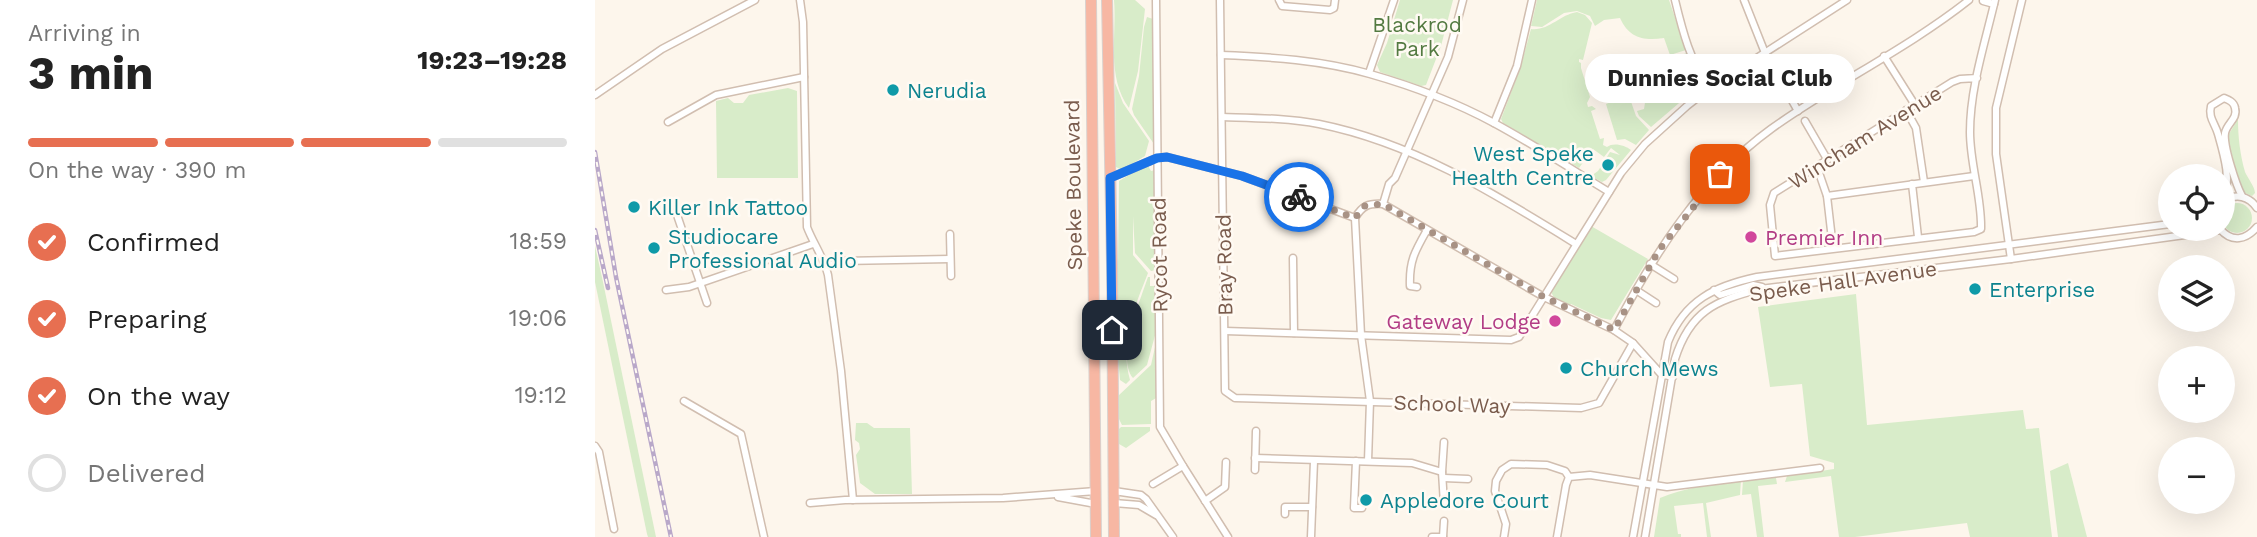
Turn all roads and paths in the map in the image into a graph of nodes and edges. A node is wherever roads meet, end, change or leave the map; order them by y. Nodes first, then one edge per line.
1 (734, 0) edge
2 (755, 0) edge
3 (800, 0) edge
4 (1091, 0) edge
5 (1107, 0) edge
6 (1156, 0) edge
7 (1220, 0) edge
8 (1279, 0) edge
9 (1335, 0) edge
10 (1394, 0) edge
11 (1463, 0) edge
12 (1532, 0) edge
13 (1675, 0) edge
14 (1744, 0) edge
15 (1847, 0) edge
16 (1969, 0) edge
17 (2022, 0) edge
18 (1983, 1) edge
19 (1994, 2) edge
20 (738, 8) junction
21 (1765, 52) junction
22 (1221, 55) junction
23 (1884, 56) junction
24 (1369, 73) junction
25 (804, 77) junction
26 (1977, 78) junction
27 (1710, 88) junction
28 (595, 95) edge
29 (1433, 95) junction
30 (1915, 105) junction
31 (1906, 110) junction
32 (1798, 111) junction
33 (1222, 117) junction
34 (1805, 121) dead end
35 (669, 122) dead end
36 (1494, 123) junction
37 (1408, 150) junction
38 (2223, 155) junction
39 (1157, 158) junction
40 (1828, 159) junction
41 (2223, 164) edge
42 (2225, 164) edge
43 (1817, 167) junction
44 (1223, 172) junction
45 (1974, 176) junction
46 (1093, 177) junction
47 (1110, 178) junction
48 (1924, 182) junction
49 (1912, 184) junction
50 (1609, 192) junction
51 (1828, 196) junction
52 (2235, 196) edge
53 (2242, 196) junction
54 (1383, 204) junction
55 (2257, 208) edge
56 (676, 212) dead end
57 (1355, 218) junction
58 (2158, 226) edge
59 (2257, 227) edge
60 (1427, 230) junction
61 (950, 234) dead end
62 (1918, 237) junction
63 (2235, 238) edge
64 (2158, 239) edge
65 (813, 244) junction
66 (1577, 244) junction
67 (2009, 245) junction
68 (1833, 248) junction
69 (1293, 258) dead end
70 (950, 259) junction
71 (2011, 259) junction
72 (1650, 264) junction
73 (826, 266) junction
74 (951, 276) dead end
75 (1674, 279) dead end
76 (700, 282) junction
77 (1417, 287) dead end
78 (1767, 288) junction
79 (666, 290) dead end
80 (1636, 290) junction
81 (1714, 290) junction
82 (1544, 297) junction
83 (707, 303) dead end
84 (1656, 303) dead end
85 (1614, 330) junction
86 (1225, 331) junction
87 (1294, 333) junction
88 (1361, 335) junction
89 (1633, 343) junction
90 (1661, 374) junction
91 (1673, 377) junction
92 (1235, 398) joint
93 (684, 401) dead end
94 (1370, 401) junction
95 (1256, 431) dead end
96 (595, 446) edge
97 (1442, 446) dead end
98 (1255, 458) junction
99 (1314, 461) junction
100 (1356, 461) junction
101 (1369, 461) junction
102 (1226, 462) dead end
103 (1182, 466) junction
104 (1820, 468) dead end
105 (1255, 470) dead end
106 (1443, 475) junction
107 (1569, 477) junction
108 (1468, 478) dead end
109 (1153, 484) dead end
110 (1641, 484) junction
111 (1653, 485) junction
112 (1096, 491) junction
113 (1114, 491) junction
114 (1049, 496) junction
115 (853, 500) junction
116 (1205, 501) junction
117 (810, 503) dead end
118 (1114, 503) junction
119 (1096, 504) junction
120 (1444, 504) dead end
121 (1285, 507) dead end
122 (1312, 507) junction
123 (1362, 509) dead end
124 (1160, 518) junction
125 (1444, 521) dead end
126 (614, 529) dead end
127 (1226, 535) edge
128 (764, 537) edge
129 (1096, 537) edge
130 (1114, 537) edge
131 (1173, 537) edge
132 (1217, 537) edge
133 (1311, 537) edge
134 (1432, 537) edge
135 (1443, 537) edge
136 (1504, 537) edge
137 (1557, 537) edge
138 (1633, 537) edge
139 (1645, 537) edge

1 - 20 street
2 - 20 street
3 - 25 street
4 - 46 highway, Speke Boulevard
5 - 47 highway, Speke Boulevard
6 - 39 street, Rycot Road
7 - 22 street, Bray Road
8 - 9 street
10 - 24 street
11 - 29 street
12 - 36 street
13 - 27 street
14 - 21 street
15 - 21 street
16 - 23 street
17 - 67 street
18 - 19 street
19 - 26 street
20 - 28 street
21 - 27 street
21 - 32 street
22 - 24 street
22 - 33 street, Bray Road
23 - 30 street
23 - 32 street
24 - 29 street
25 - 35 street
25 - 65 street
26 - 30 street, Wincham Avenue
26 - 45 street
27 - 50 street
29 - 36 street
29 - 37 street
30 - 31 street, Wincham Avenue
31 - 40 street, Wincham Avenue
31 - 48 street
32 - 72 street
33 - 37 street
33 - 44 street, Bray Road
34 - 40 street
36 - 50 street
37 - 54 street
37 - 66 street
38 - 41 street
38 - 42 street
38 - 53 street
39 - 44 street
39 - 47 street
39 - 103 street, Rycot Road
40 - 43 street, Wincham Avenue
43 - 51 street
43 - 68 street, Wincham Avenue
44 - 57 street
44 - 86 street, Bray Road
45 - 48 street
45 - 62 street
46 - 47 highway
46 - 112 highway, Speke Boulevard
47 - 113 highway, Speke Boulevard
48 - 49 street
49 - 51 street
49 - 62 street
50 - 66 street
51 - 68 street
52 - 53 street
53 - 55 street
54 - 57 street
54 - 60 street
56 - 76 street
57 - 88 street
58 - 67 street, Speke Hall Avenue
59 - 63 street, Speke Hall Avenue
60 - 77 street
60 - 82 street
61 - 70 street
62 - 68 street
64 - 71 street, Speke Hall Avenue
65 - 73 street
65 - 76 street
66 - 82 street
67 - 71 street
67 - 81 street, Speke Hall Avenue
69 - 87 street
70 - 73 street
70 - 74 street
71 - 78 street, Speke Hall Avenue
72 - 75 street
72 - 80 street
73 - 115 street
76 - 79 street
76 - 83 street
78 - 81 street
78 - 91 street, Speke Hall Avenue
80 - 84 street
80 - 85 street
81 - 90 street, Speke Hall Avenue
82 - 85 street
82 - 88 street
85 - 89 street
86 - 87 street
86 - 92 street, Bray Road
87 - 88 street
88 - 94 street
89 - 90 street
89 - 94 street, School Way
90 - 91 street
90 - 110 street, Speke Hall Avenue
91 - 111 street, Speke Hall Avenue
92 - 94 street, School Way
93 - 128 street
94 - 101 street
95 - 98 street
96 - 126 street
97 - 106 street
98 - 99 street
98 - 105 street
99 - 100 street
99 - 122 street
100 - 101 street
100 - 123 street
101 - 106 street
102 - 116 street
103 - 109 street
103 - 116 street
104 - 111 street
106 - 108 street
106 - 120 street
107 - 110 street
107 - 136 street
107 - 137 street
110 - 111 street
110 - 138 street, Speke Hall Avenue
111 - 139 street, Speke Hall Avenue
112 - 113 highway
112 - 114 street
112 - 119 highway, Speke Boulevard
113 - 118 highway, Speke Boulevard
113 - 124 street
114 - 115 street
114 - 119 street
115 - 117 street
116 - 127 street
118 - 119 highway
118 - 124 street
118 - 130 highway, Speke Boulevard
119 - 129 highway, Speke Boulevard
121 - 122 street
122 - 133 street
124 - 131 street
125 - 135 street
127 - 132 street
134 - 135 street

